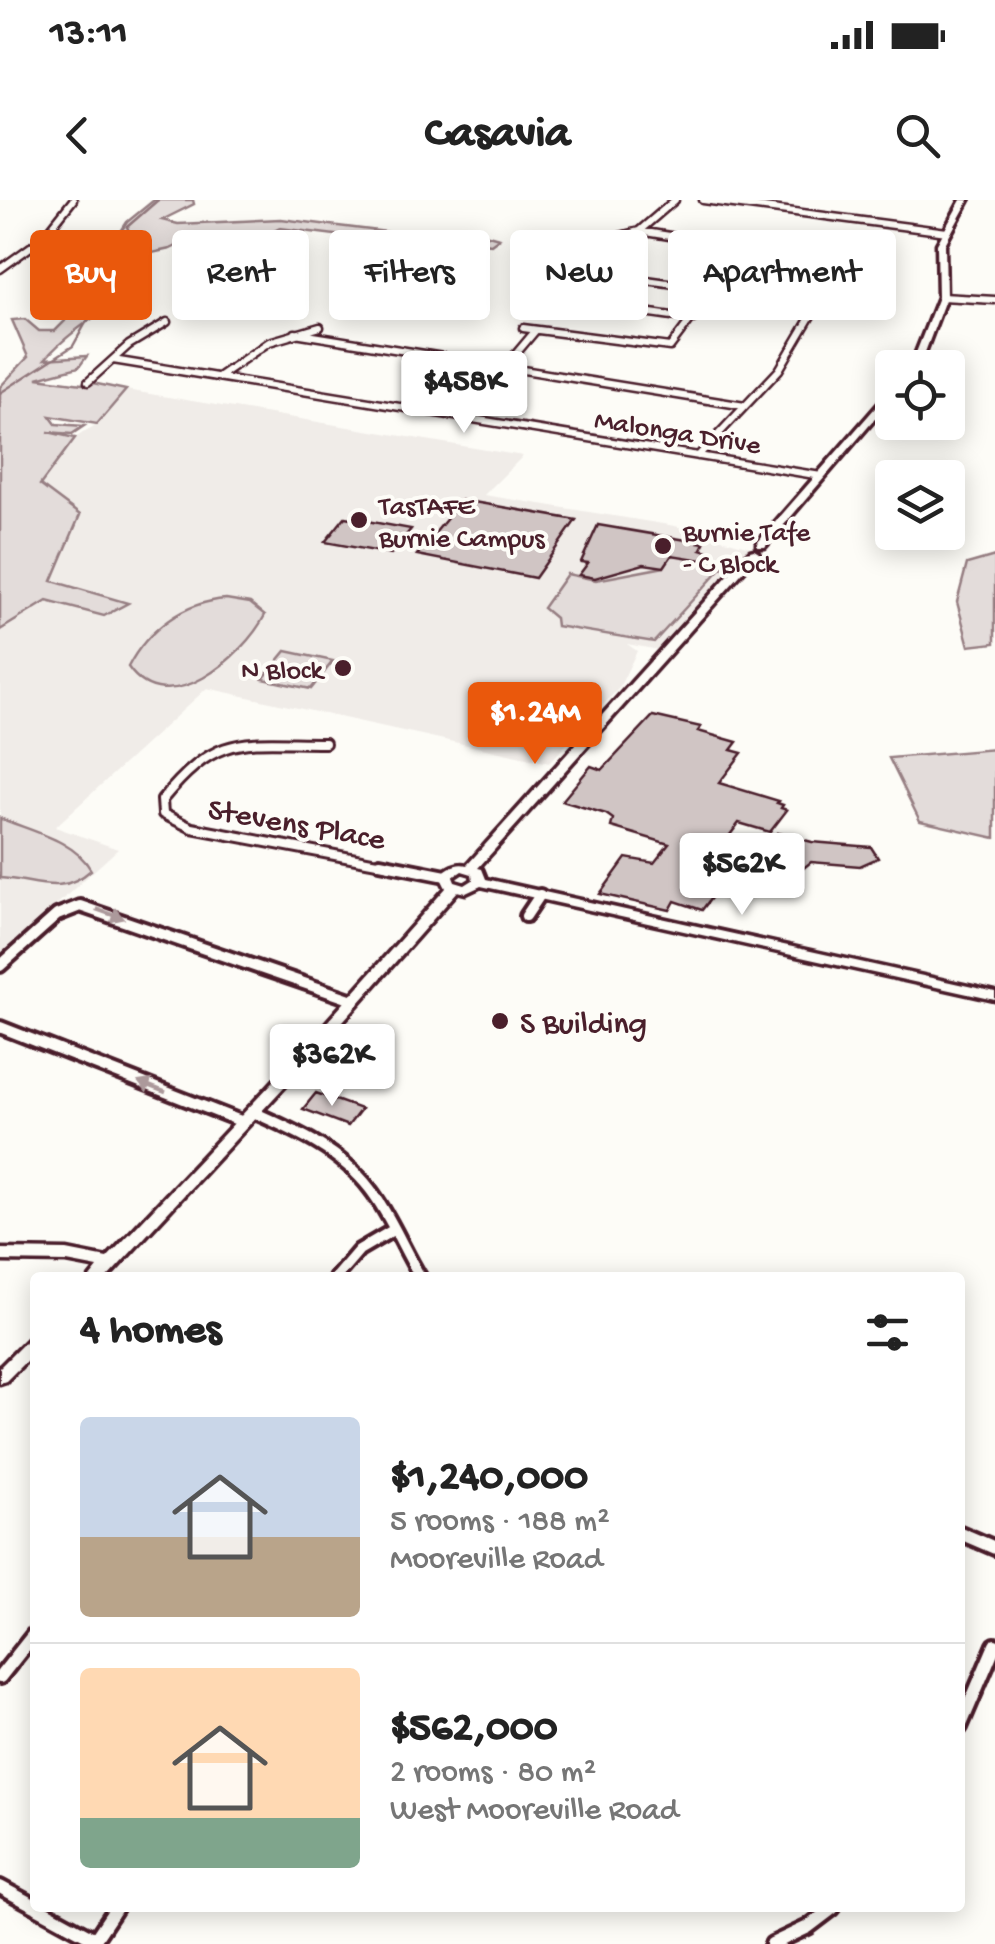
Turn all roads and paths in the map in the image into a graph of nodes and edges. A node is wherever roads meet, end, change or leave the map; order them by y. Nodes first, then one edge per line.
1 (72, 200) edge
2 (674, 200) edge
3 (703, 200) edge
4 (723, 200) edge
5 (965, 200) edge
6 (924, 229) junction
7 (640, 230) edge
8 (947, 232) junction
9 (0, 269) edge
10 (942, 296) junction
11 (995, 300) edge
12 (692, 320) edge
13 (808, 320) edge
14 (166, 322) dead end
15 (320, 327) dead end
16 (523, 328) dead end
17 (536, 330) junction
18 (295, 333) junction
19 (921, 350) edge
20 (114, 360) junction
21 (504, 368) junction
22 (218, 377) junction
23 (88, 382) dead end
24 (745, 406) junction
25 (875, 414) edge
26 (698, 456) junction
27 (821, 476) junction
28 (325, 743) dead end
29 (471, 868) junction
30 (450, 882) junction
31 (480, 882) junction
32 (540, 895) junction
33 (526, 916) dead end
34 (0, 966) edge
35 (995, 996) edge
36 (354, 1000) junction
37 (0, 1027) edge
38 (248, 1117) junction
39 (393, 1230) junction
40 (0, 1255) edge
41 (109, 1264) junction
42 (102, 1272) edge
43 (340, 1272) edge
44 (418, 1272) edge
45 (30, 1347) edge
46 (0, 1377) edge
47 (965, 1535) edge
48 (995, 1548) edge
49 (30, 1639) edge
50 (995, 1646) edge
51 (0, 1677) edge
52 (965, 1715) edge
53 (0, 1886) edge
54 (30, 1904) edge
55 (44, 1912) edge
56 (113, 1912) edge
57 (828, 1912) edge
58 (93, 1941) edge
59 (772, 1944) edge

1 - 9 street
2 - 7 street
3 - 6 street
4 - 6 street
5 - 8 main road
6 - 8 street
8 - 10 main road
10 - 11 street
10 - 19 main road
12 - 17 street
13 - 24 street
14 - 20 street
15 - 18 street
16 - 17 street
17 - 21 street
18 - 21 street
18 - 22 street
20 - 22 street, Malonga Drive
20 - 23 street
21 - 24 street
22 - 26 street, Malonga Drive
24 - 26 street
25 - 27 main road
26 - 27 street, Malonga Drive
27 - 29 main road
28 - 30 street, Stevens Place
29 - 30 main road
29 - 31 main road
30 - 31 main road
30 - 36 main road
31 - 32 main road
32 - 33 street
32 - 35 main road
34 -> 36 street
36 - 38 main road
38 -> 37 street
38 - 39 street
38 - 41 main road
39 - 43 street
39 - 44 street
40 - 41 main road
41 - 42 main road
45 - 46 main road
47 - 48 street
49 - 51 street
50 - 52 street
53 - 54 street
55 - 58 street
56 - 58 street
57 - 59 street

